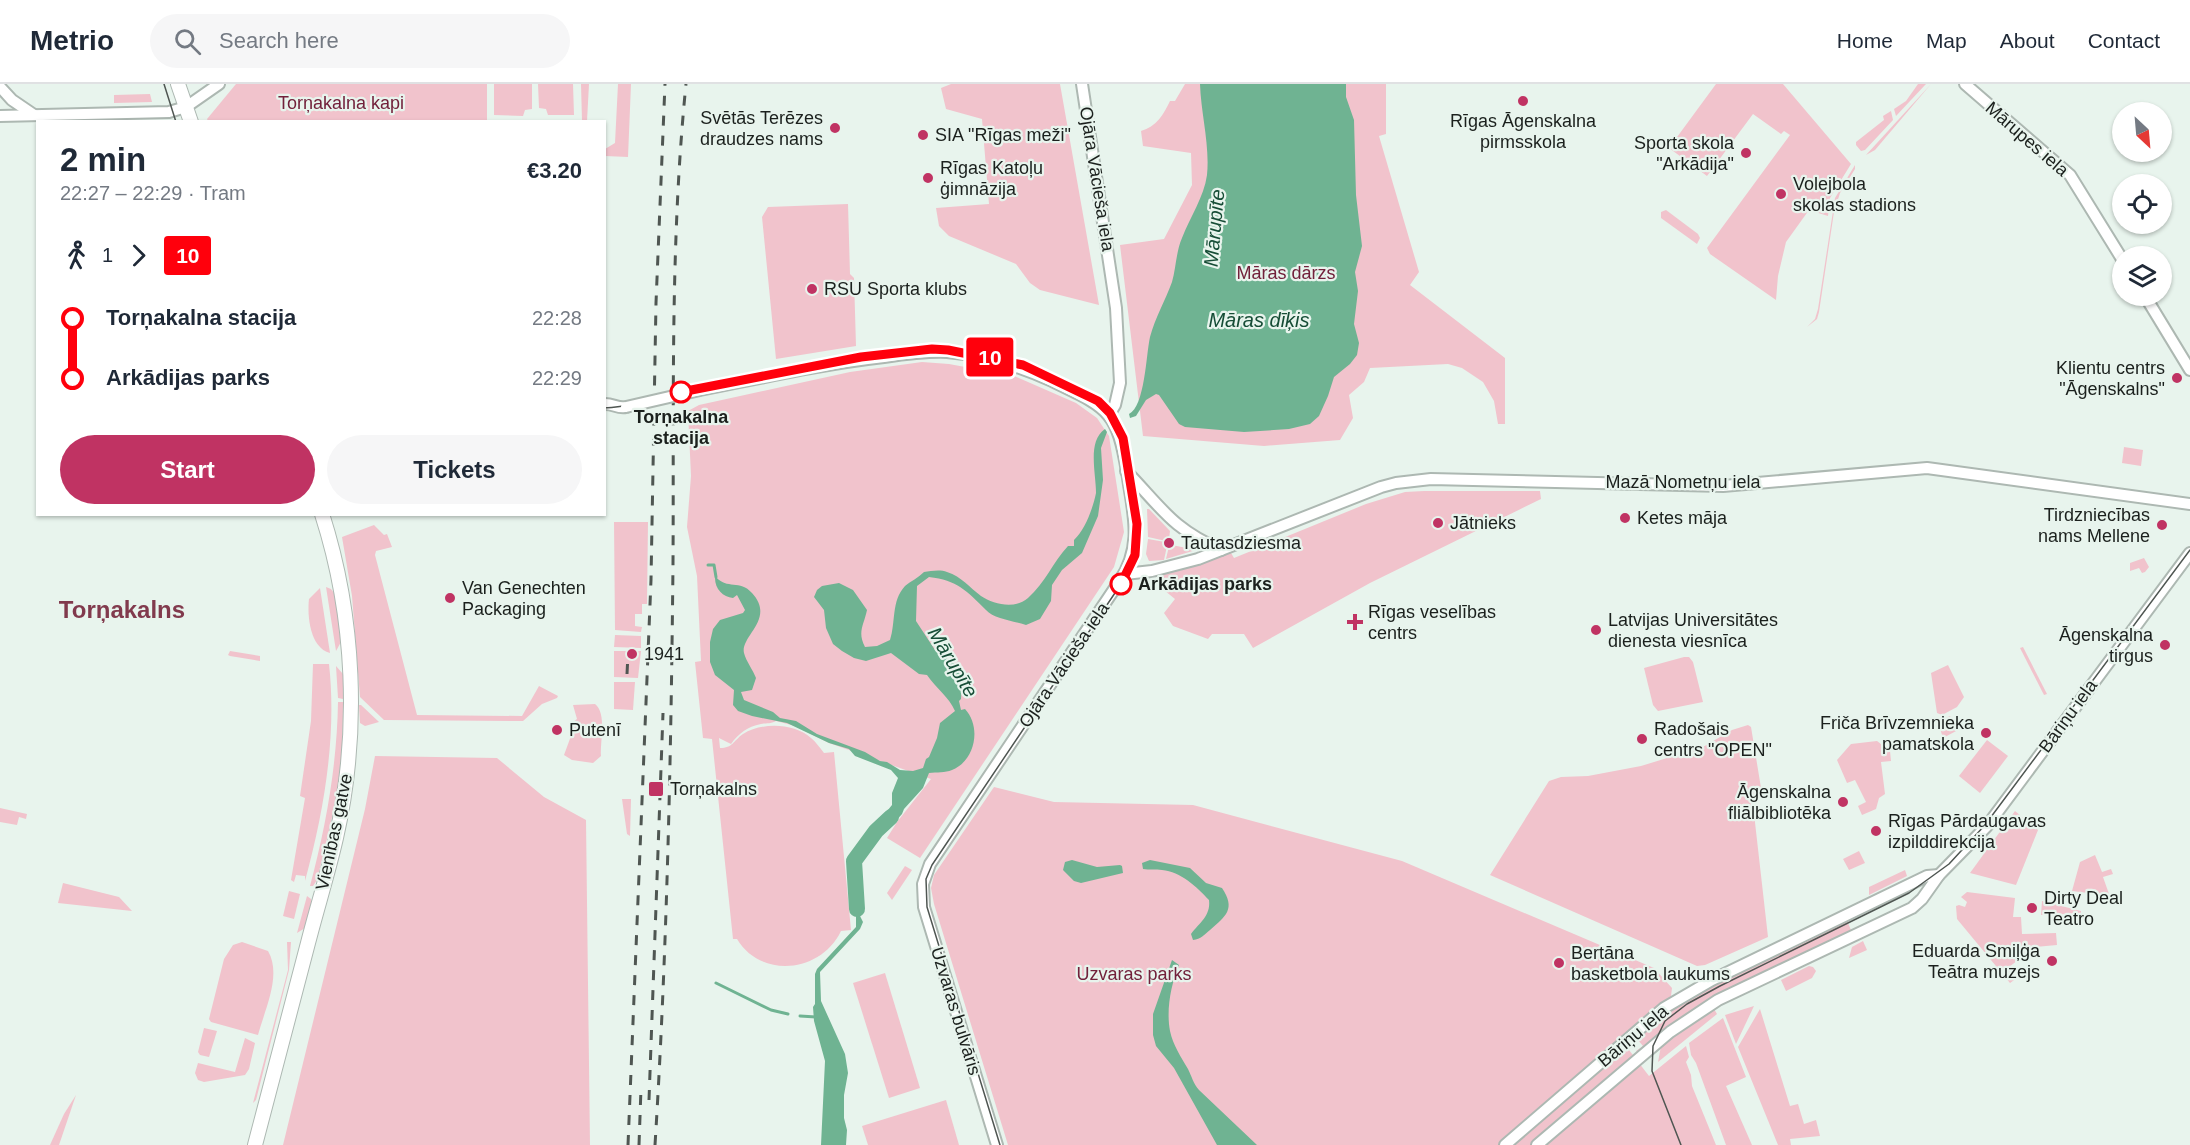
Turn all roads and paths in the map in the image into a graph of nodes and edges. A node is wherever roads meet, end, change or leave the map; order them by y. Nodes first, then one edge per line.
1 (178, 84) edge
2 (219, 84) edge
3 (1082, 84) edge
4 (1965, 84) edge
5 (0, 87) edge
6 (186, 106) junction
7 (34, 115) junction
8 (0, 116) edge
9 (190, 120) edge
10 (2114, 246) edge
11 (2151, 306) edge
12 (2190, 370) edge
13 (606, 404) edge
14 (1109, 415) junction
15 (1126, 471) junction
16 (2190, 504) edge
17 (323, 516) edge
18 (1221, 550) junction
19 (2190, 553) edge
20 (1125, 574) junction
21 (1940, 875) junction
22 (924, 877) joint
23 (1599, 1065) junction
24 (1612, 1081) junction
25 (255, 1145) edge
26 (997, 1145) edge
27 (1504, 1145) edge
28 (1537, 1145) edge

1 - 6 main road
2 - 6 street
3 - 14 street, Ojāra Vācieša iela
4 - 10 street, Mārupes iela
5 - 7 street
6 - 7 street
6 - 9 main road
7 - 8 street
11 - 12 street
13 - 14 street, bridge
14 - 15 street, Ojāra Vācieša iela
15 - 18 street
15 - 20 street, Ojāra Vācieša iela
16 - 18 street, Mazā Nometņu iela
17 - 25 main road, Vienības gatve
18 - 20 street, Mazā Nometņu iela
19 - 21 street, Bāriņu iela
20 - 22 street, Ojāra Vācieša iela
21 - 23 street, Bāriņu iela
21 - 24 street, Bāriņu iela
22 - 26 street, Uzvaras bulvāris
23 - 24 street
23 - 27 street, Bāriņu iela
24 - 28 street, Bāriņu iela

